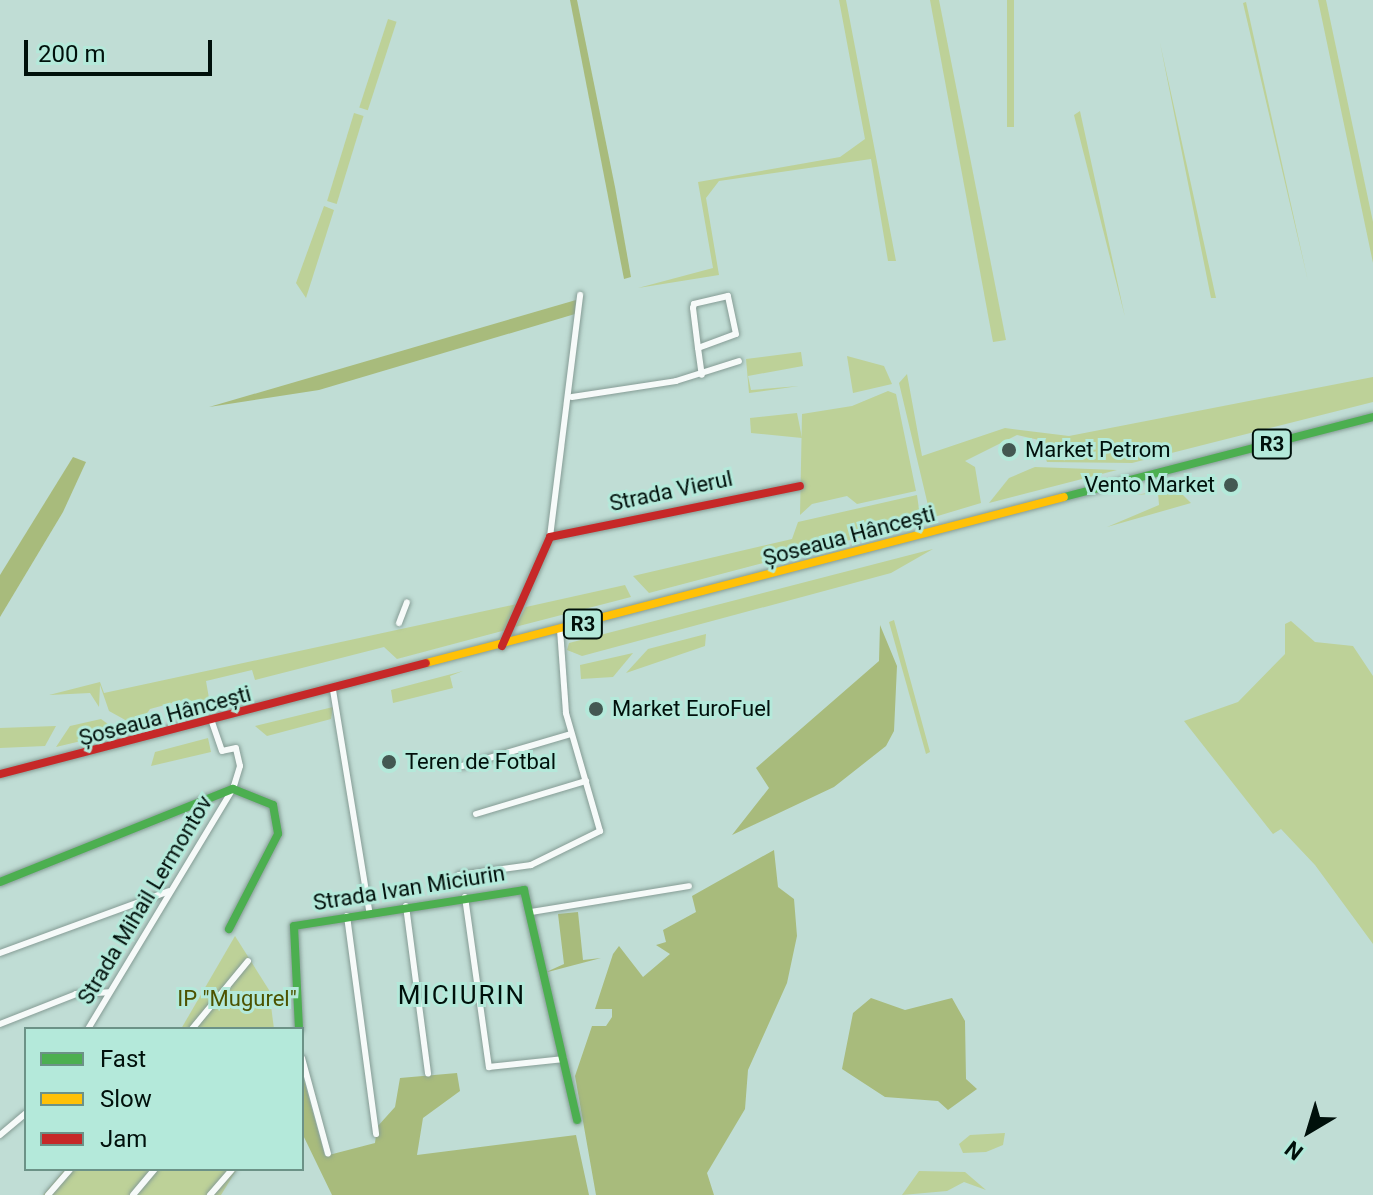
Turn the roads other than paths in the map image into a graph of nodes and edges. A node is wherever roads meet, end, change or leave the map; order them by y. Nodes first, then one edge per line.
1 (580, 295) dead end
2 (698, 348) junction
3 (739, 361) dead end
4 (702, 375) junction
5 (572, 397) junction
6 (1373, 417) edge
7 (800, 486) dead end
8 (550, 537) junction
9 (407, 602) dead end
10 (399, 623) dead end
11 (560, 630) junction
12 (502, 646) junction
13 (333, 690) junction
14 (212, 722) junction
15 (571, 734) junction
16 (462, 766) dead end
17 (1, 775) edge
18 (586, 781) junction
19 (233, 789) junction
20 (476, 814) dead end
21 (459, 875) dead end
22 (0, 882) edge
23 (689, 886) dead end
24 (170, 891) junction
25 (465, 897) junction
26 (406, 906) junction
27 (369, 910) junction
28 (531, 912) junction
29 (347, 914) junction
30 (229, 929) dead end
31 (0, 953) edge
32 (248, 961) dead end
33 (109, 992) junction
34 (0, 1024) edge
35 (89, 1027) edge
36 (194, 1027) edge
37 (299, 1027) edge
38 (564, 1059) junction
39 (304, 1065) edge
40 (428, 1074) dead end
41 (24, 1115) edge
42 (577, 1120) dead end
43 (376, 1134) dead end
44 (0, 1135) edge
45 (328, 1154) dead end
46 (69, 1171) edge
47 (153, 1171) edge
48 (231, 1171) edge
49 (48, 1195) edge
50 (133, 1195) edge
51 (210, 1195) edge

1 - 5 street
2 - 2 street
2 - 4 street
3 - 4 street
4 - 5 street
5 - 8 street
6 - 11 main road, Șoseaua Hâncești / R3
7 - 8 main road, Strada Vierul
8 - 12 main road
9 - 10 street
11 - 12 main road, Șoseaua Hâncești / R3
11 - 15 street
12 - 13 main road, Șoseaua Hâncești / R3
13 - 14 main road, Șoseaua Hâncești / R3
13 - 27 street
14 - 17 main road, Șoseaua Hâncești / R3
14 - 19 street, Strada Mihail Lermontov
15 - 16 street
15 - 18 street
18 - 20 street
18 - 21 street
19 - 22 main road
19 - 24 street, Strada Mihail Lermontov
19 - 30 main road, Strada Mihail Lermontov
23 - 28 street
24 - 31 street
24 - 33 street, Strada Mihail Lermontov
25 - 26 main road, Strada Ivan Miciurin
25 - 28 main road, Strada Ivan Miciurin
25 - 38 street
26 - 27 main road, Strada Ivan Miciurin
26 - 40 street
27 - 29 main road, Strada Ivan Miciurin
28 - 38 main road
29 - 37 main road, Strada Ivan Miciurin
29 - 43 street
32 - 36 street
33 - 34 street
33 - 35 street, Strada Mihail Lermontov
38 - 42 main road
39 - 45 street
41 - 44 street
46 - 49 street
47 - 50 street
48 - 51 street

